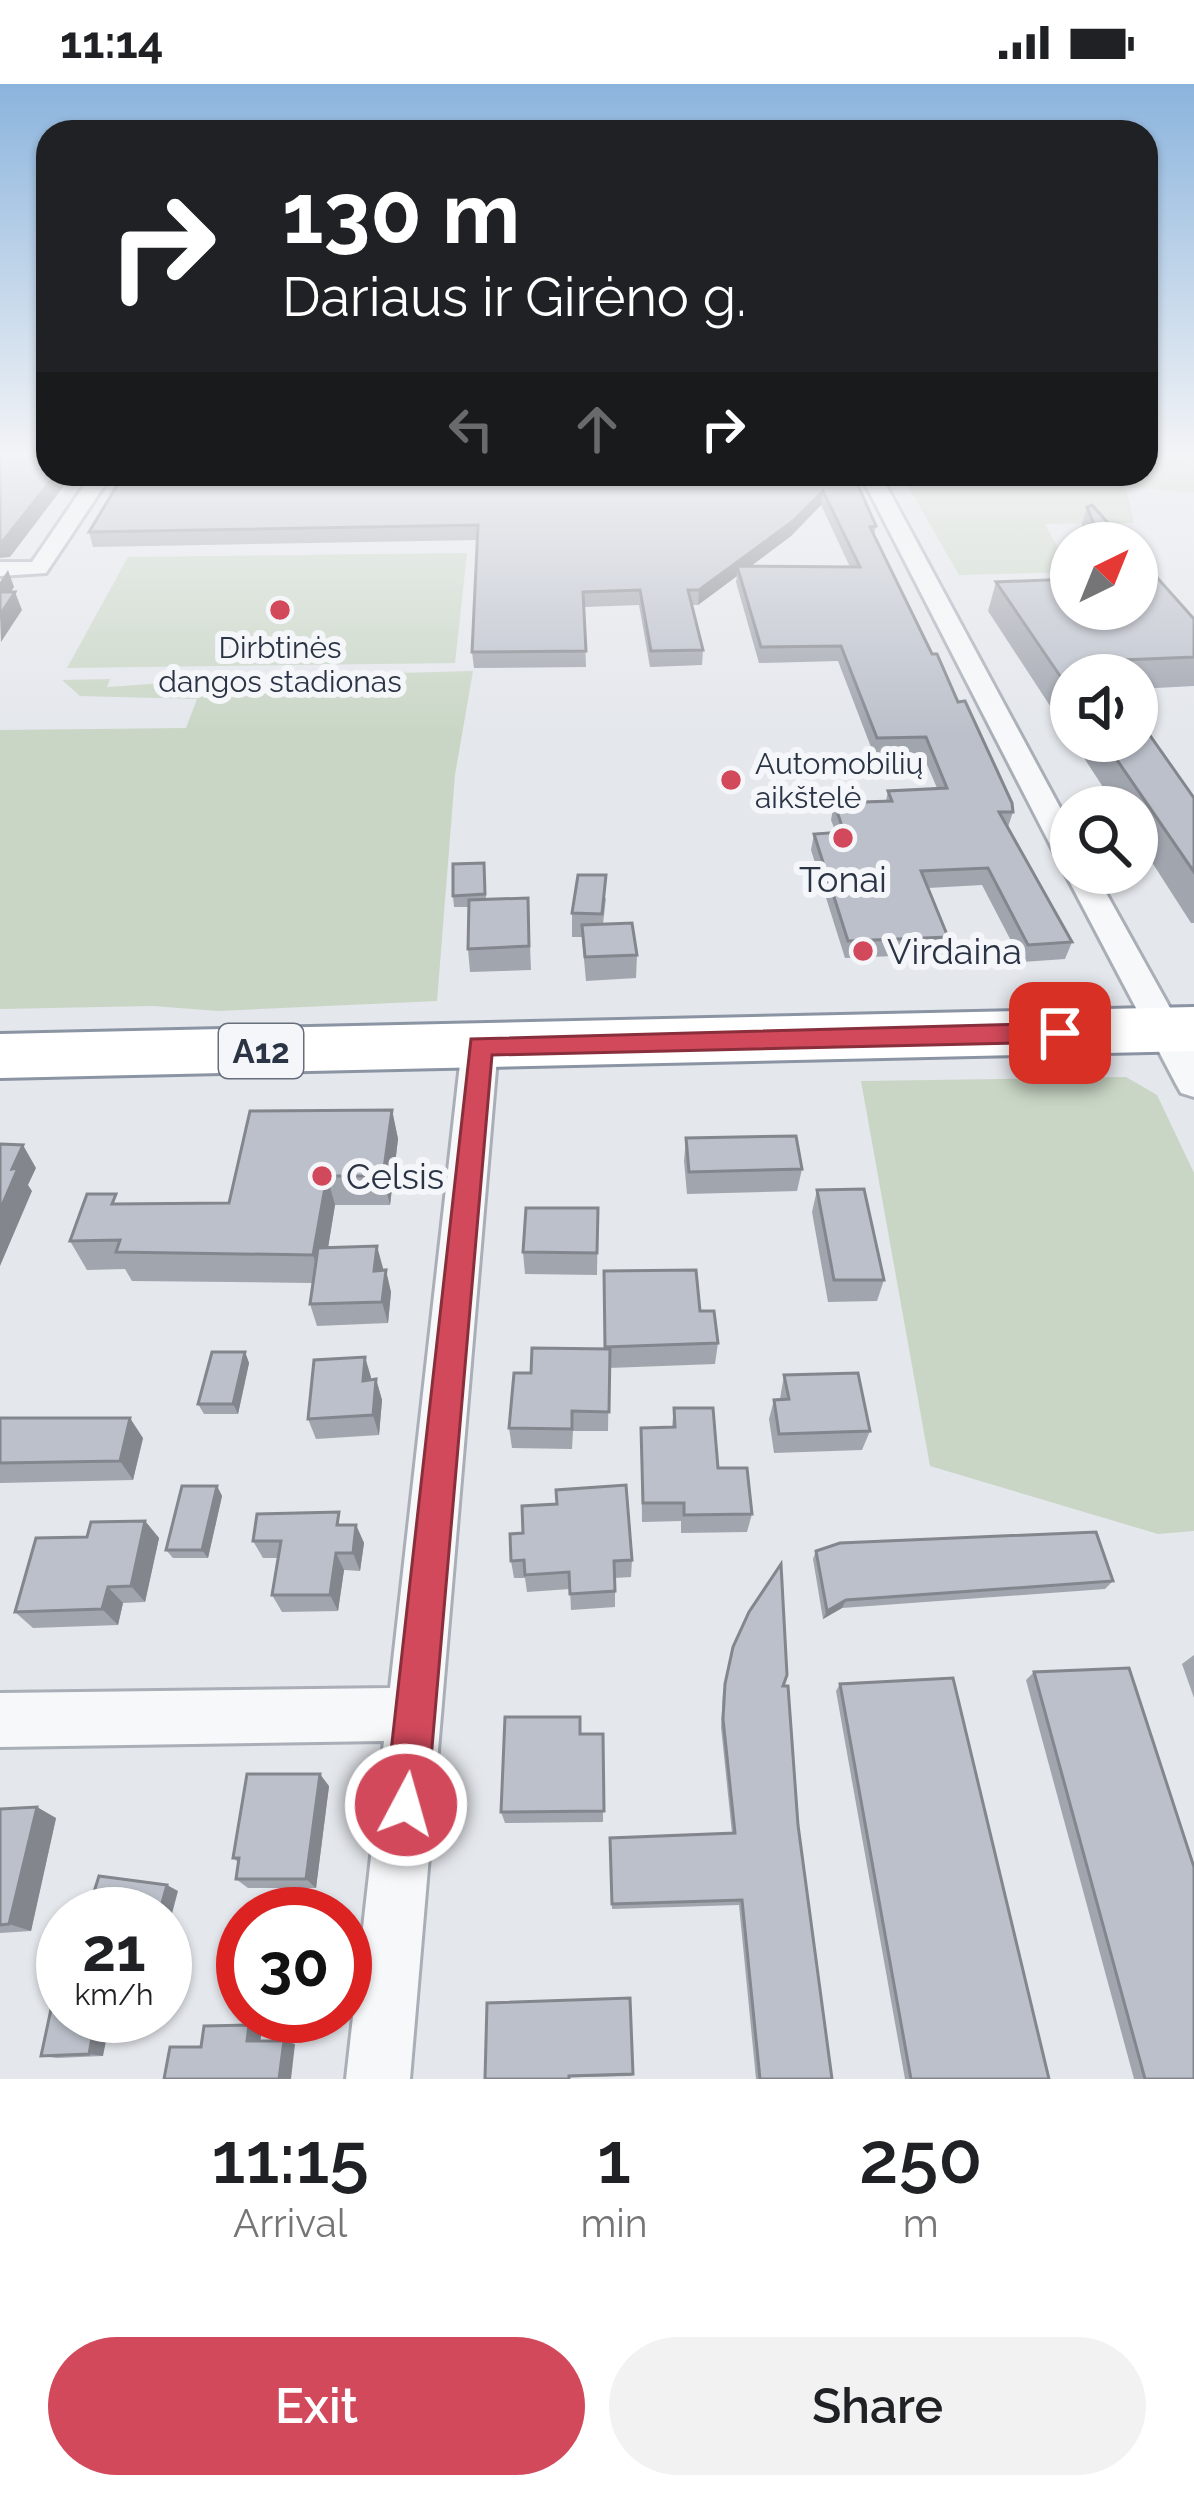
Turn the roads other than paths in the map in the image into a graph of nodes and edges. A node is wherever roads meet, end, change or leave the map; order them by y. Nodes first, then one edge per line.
1 (52, 548) edge
2 (909, 548) edge
3 (0, 569) edge
4 (1050, 816) edge
5 (1093, 894) edge
6 (1180, 1030) edge
7 (480, 1046) junction
8 (0, 1056) edge
9 (1194, 1084) edge
10 (415, 1714) junction
11 (0, 1720) edge
12 (378, 2079) edge

1 - 3 street
2 - 4 street
5 - 6 street
6 - 7 highway, A12
6 - 9 street
7 - 8 highway, A12
7 - 10 street
10 - 11 street
10 - 12 street

